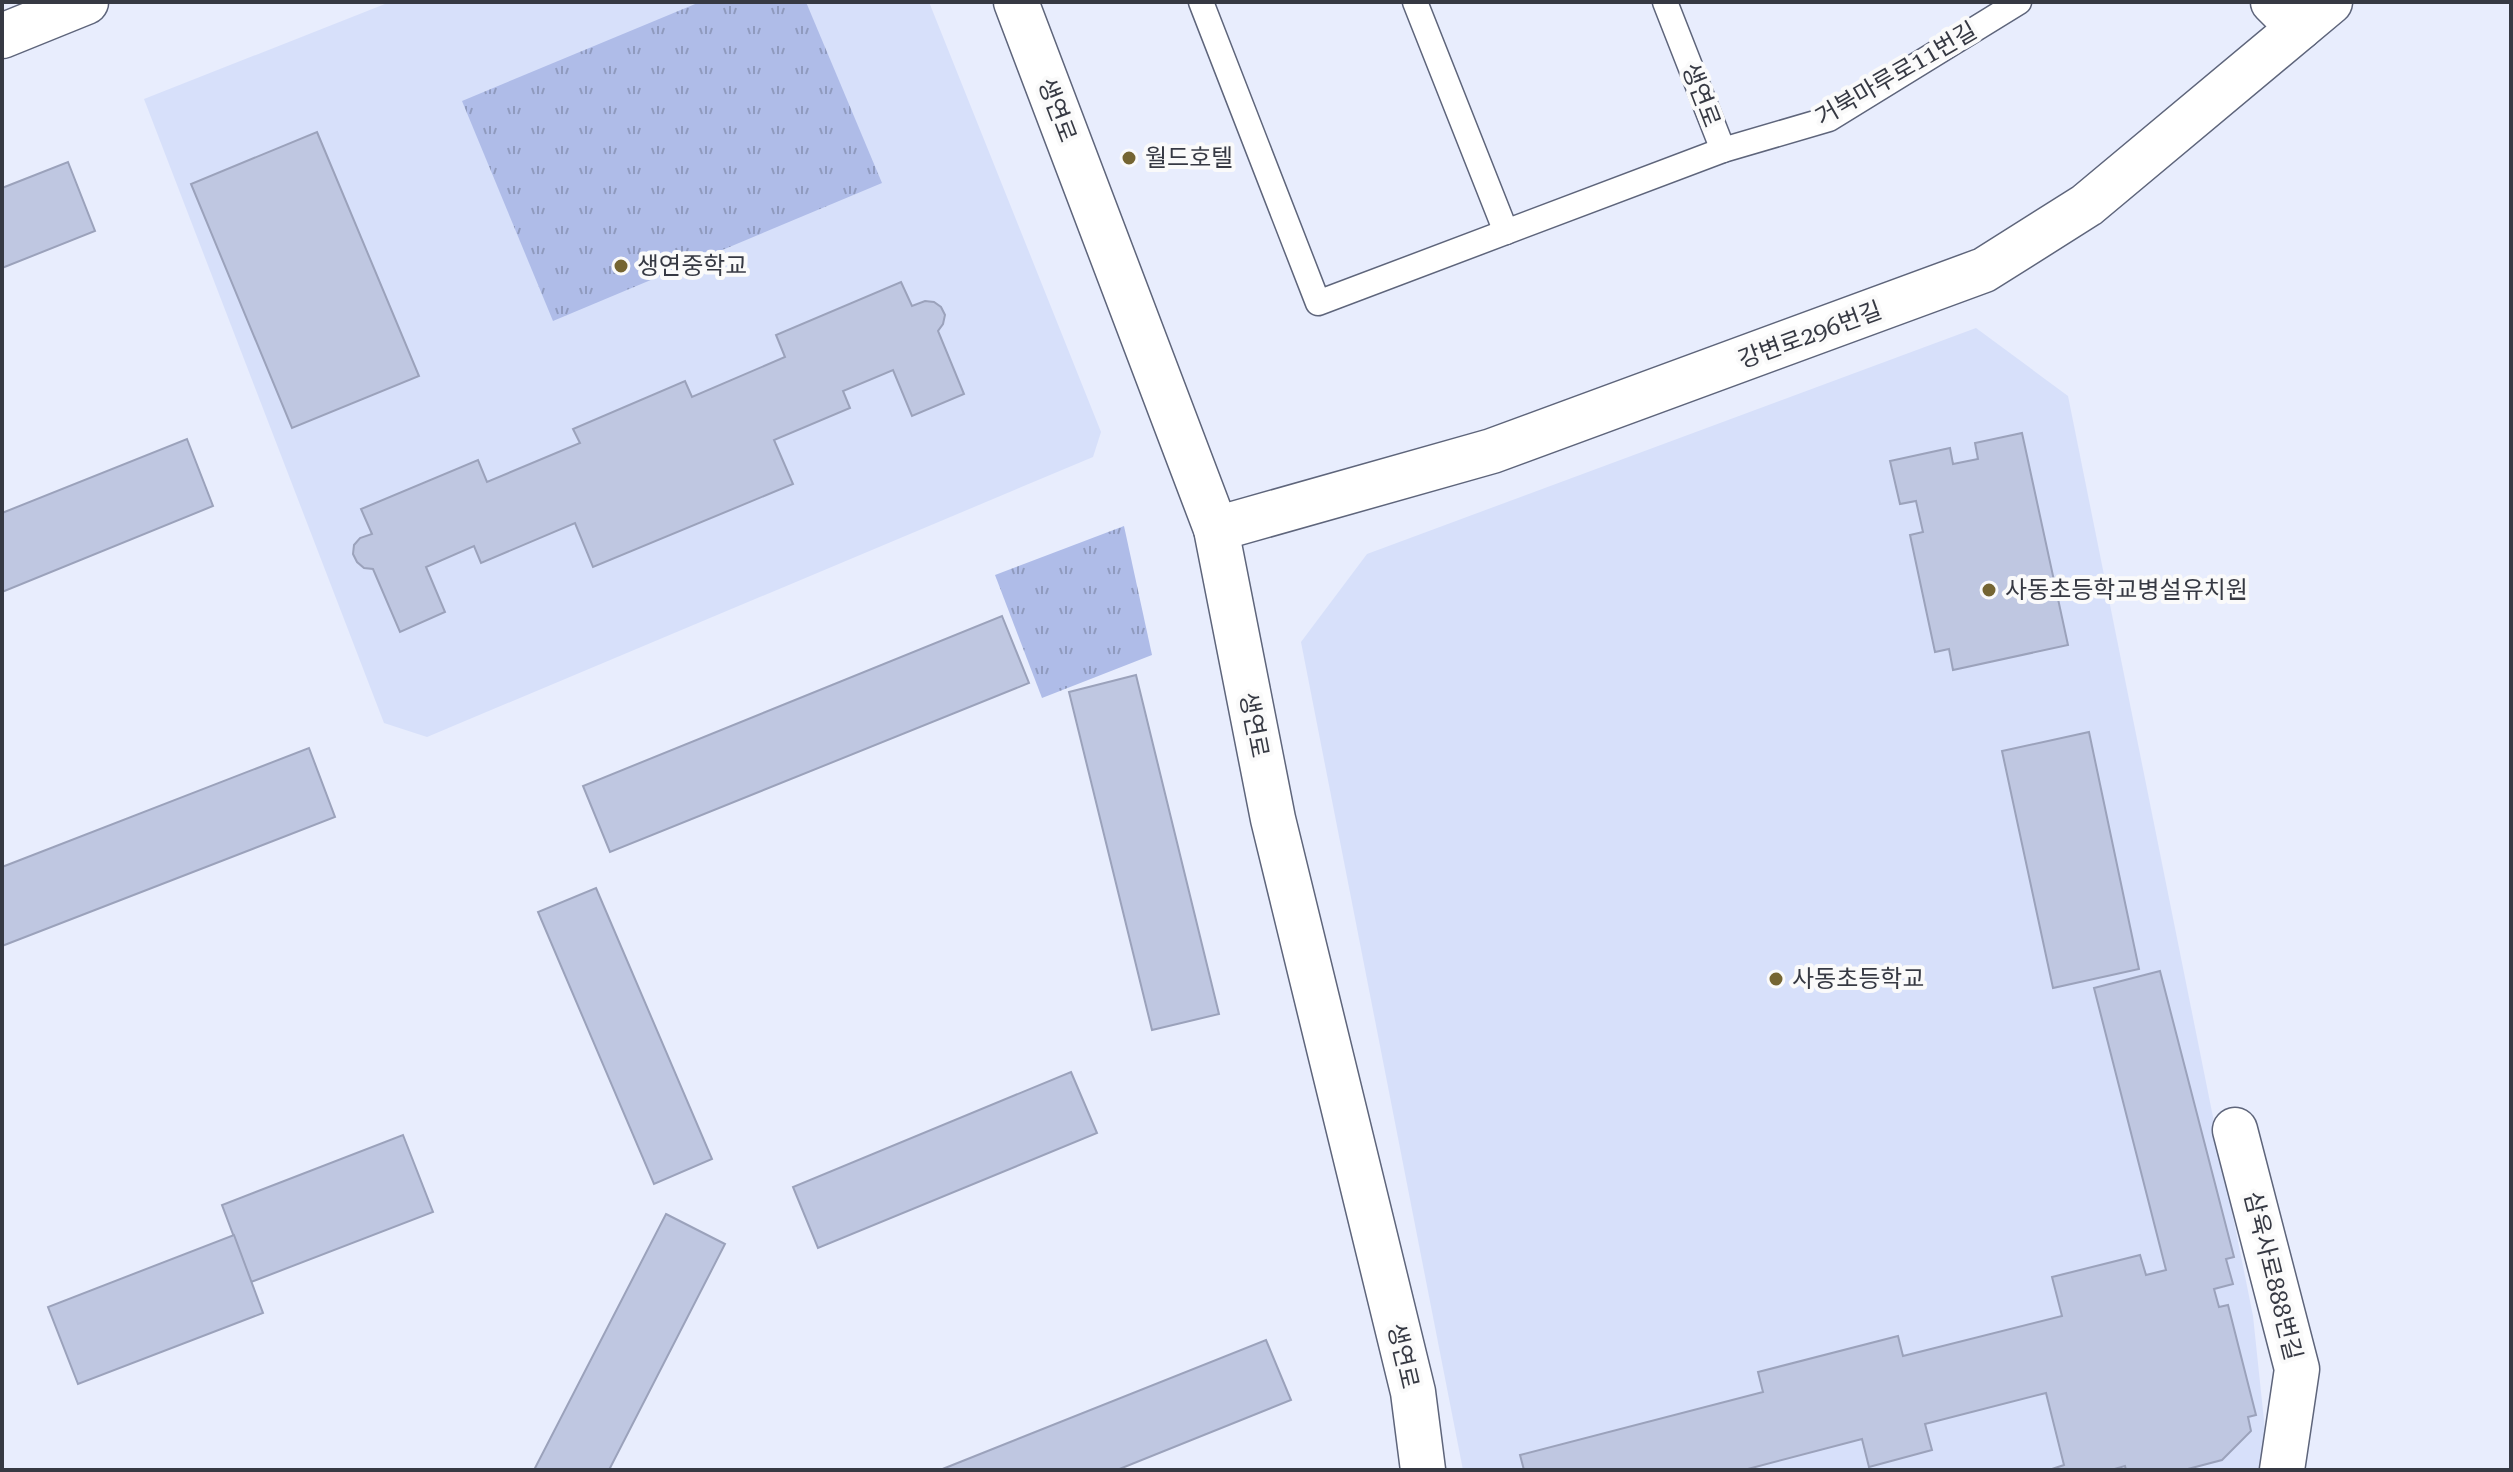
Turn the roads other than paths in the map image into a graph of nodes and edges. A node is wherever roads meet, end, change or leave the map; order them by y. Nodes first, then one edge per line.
1 (86, 2) edge
2 (1016, 2) edge
3 (1201, 2) edge
4 (1415, 2) edge
5 (1665, 2) edge
6 (2019, 2) edge
7 (2300, 11) edge
8 (2, 36) edge
9 (1723, 150) junction
10 (1506, 232) junction
11 (1216, 529) junction
12 (2235, 1130) dead end
13 (1423, 1470) edge
14 (2282, 1470) edge

1 - 8 street
2 - 11 street, 생연로
3 - 10 lane, 생연로
4 - 10 lane
5 - 9 lane, 생연로
6 - 9 lane, 거북마루로11번길
7 - 11 street, 강변로296번길
9 - 10 lane, 생연로
11 - 13 street, 생연로
12 - 14 street, 삼육사로888번길

